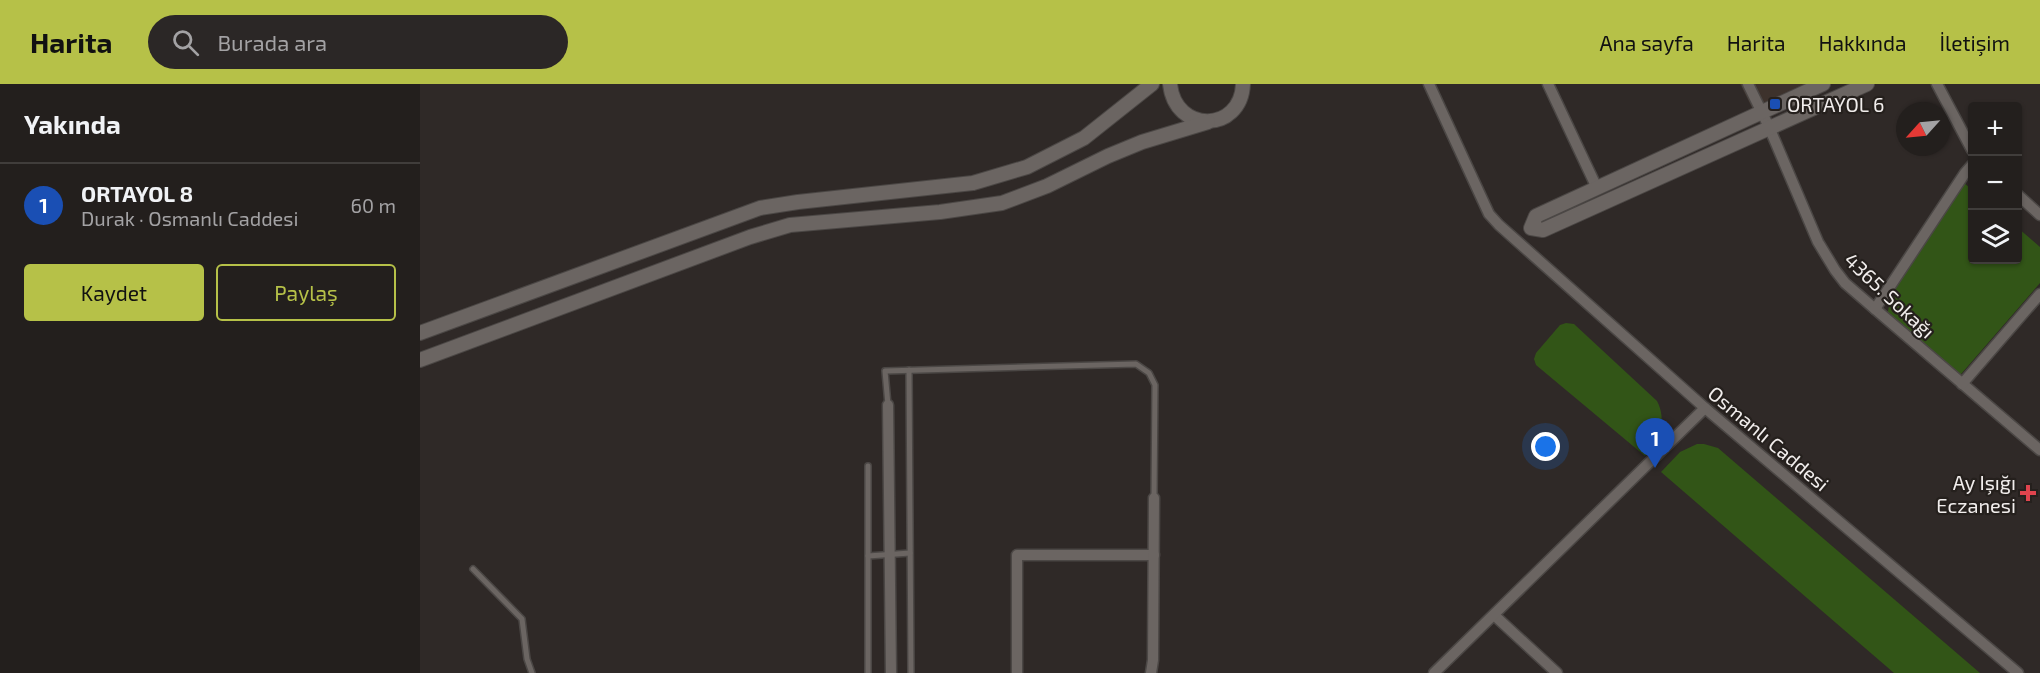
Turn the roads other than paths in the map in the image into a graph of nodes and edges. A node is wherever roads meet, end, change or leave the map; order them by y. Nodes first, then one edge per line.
1 (1152, 84) edge
2 (1170, 84) edge
3 (1429, 84) edge
4 (1548, 84) edge
5 (1748, 84) edge
6 (1823, 84) edge
7 (1867, 84) edge
8 (1937, 84) edge
9 (1246, 87) edge
10 (1761, 112) junction
11 (1208, 122) junction
12 (1769, 127) junction
13 (1968, 142) edge
14 (1968, 170) edge
15 (1597, 188) junction
16 (2022, 199) edge
17 (2040, 216) edge
18 (1531, 228) junction
19 (1515, 239) junction
20 (2040, 294) edge
21 (2036, 307) edge
22 (1875, 309) junction
23 (420, 333) edge
24 (420, 360) edge
25 (909, 370) junction
26 (1962, 384) junction
27 (888, 405) joint
28 (1705, 408) junction
29 (2040, 450) edge
30 (868, 466) dead end
31 (1154, 498) joint
32 (910, 553) junction
33 (889, 554) junction
34 (1154, 555) junction
35 (868, 556) junction
36 (473, 569) dead end
37 (1494, 615) junction
38 (532, 673) edge
39 (868, 673) edge
40 (891, 673) edge
41 (911, 673) edge
42 (1017, 673) edge
43 (1150, 673) edge
44 (1434, 673) edge
45 (1557, 673) edge
46 (2018, 673) edge

1 - 23 street
2 - 11 street
3 - 19 street, Osmanlı Caddesi
4 - 15 street
5 - 10 street, 4365. Sokağı
6 - 10 street
7 - 12 street
8 - 13 street
9 - 11 street
10 - 12 street, 4365. Sokağı
10 - 15 street
11 - 24 street
12 - 18 street
12 - 22 street, 4365. Sokağı
14 - 22 street
15 - 18 street
16 - 17 street
18 - 19 street
19 - 28 street, Osmanlı Caddesi
20 - 21 street
21 - 26 street
22 - 26 street, 4365. Sokağı
25 - 27 lane
25 - 31 lane
25 - 32 lane
26 - 29 street, 4365. Sokağı
27 - 33 street
28 - 37 street
28 - 46 street, Osmanlı Caddesi
30 - 35 lane
31 - 34 street
32 - 33 lane
32 - 41 lane
33 - 35 lane
33 - 40 street
34 - 42 street
34 - 43 street
35 - 39 lane
36 - 38 lane
37 - 44 street
37 - 45 street

